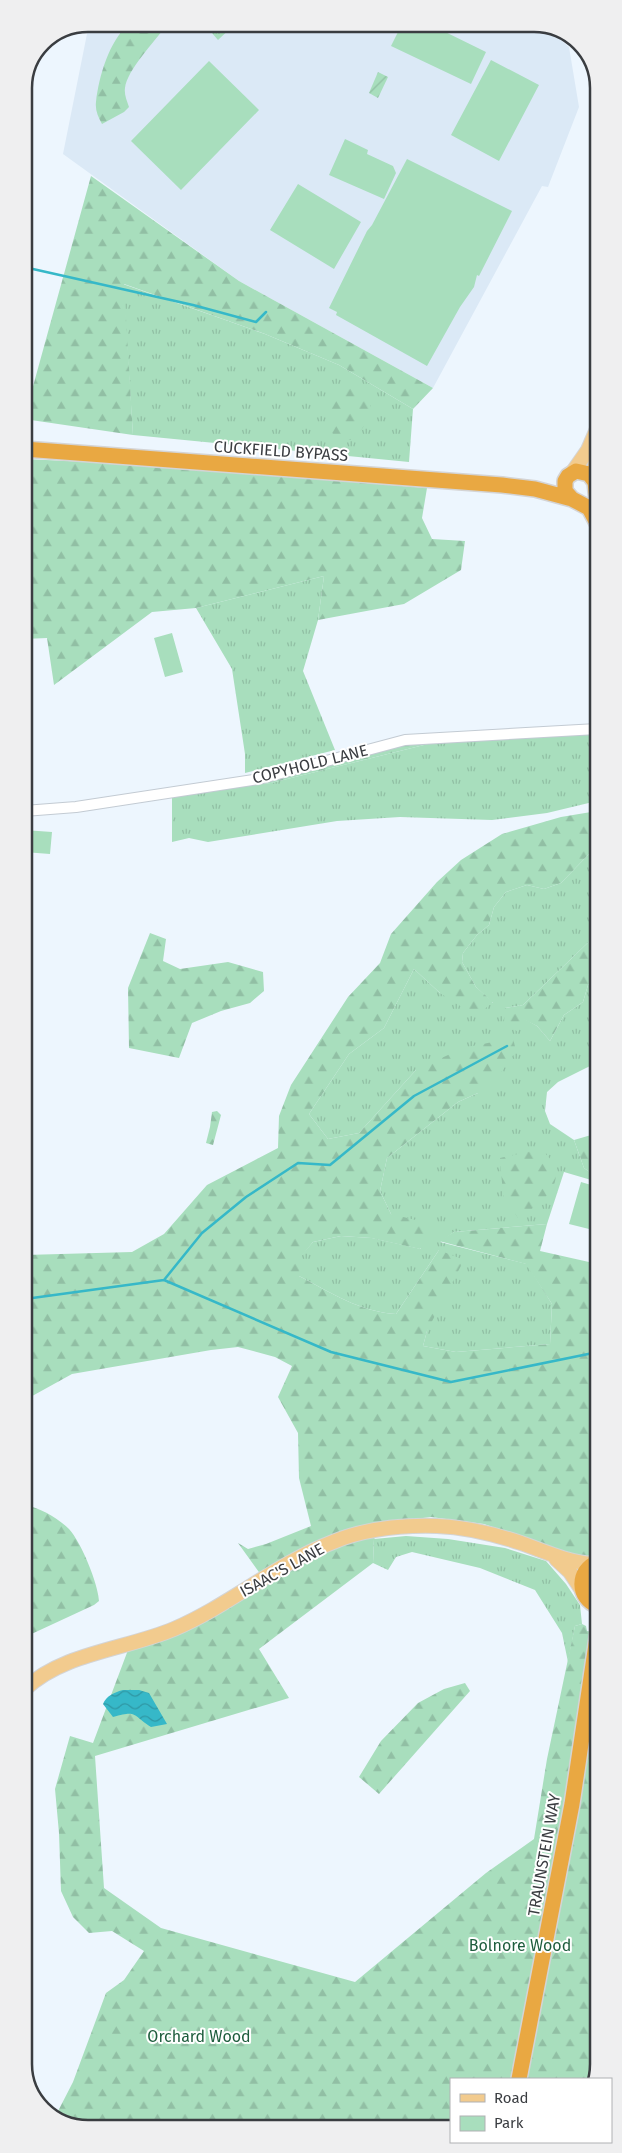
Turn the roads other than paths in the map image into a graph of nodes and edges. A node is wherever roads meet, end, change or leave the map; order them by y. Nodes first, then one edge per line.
1 (590, 445) edge
2 (32, 450) edge
3 (570, 474) junction
4 (590, 480) edge
5 (534, 488) junction
6 (590, 497) edge
7 (574, 500) junction
8 (590, 510) edge
9 (590, 729) edge
10 (32, 810) edge
11 (553, 1556) junction
12 (590, 1563) edge
13 (590, 1569) edge
14 (590, 1600) edge
15 (590, 1681) edge
16 (32, 1683) edge
17 (519, 2078) edge

1 - 3 main road
2 - 5 highway, CUCKFIELD BYPASS
3 - 4 highway
3 - 5 highway, CUCKFIELD BYPASS
3 - 7 highway
5 - 7 highway, CUCKFIELD BYPASS
6 - 7 highway
7 - 8 highway
9 - 10 street, COPYHOLD LANE
11 - 12 main road, ISAAC'S LANE
11 - 14 main road, ISAAC'S LANE
11 - 16 main road, ISAAC'S LANE
13 - 14 highway
15 - 17 highway, TRAUNSTEIN WAY

